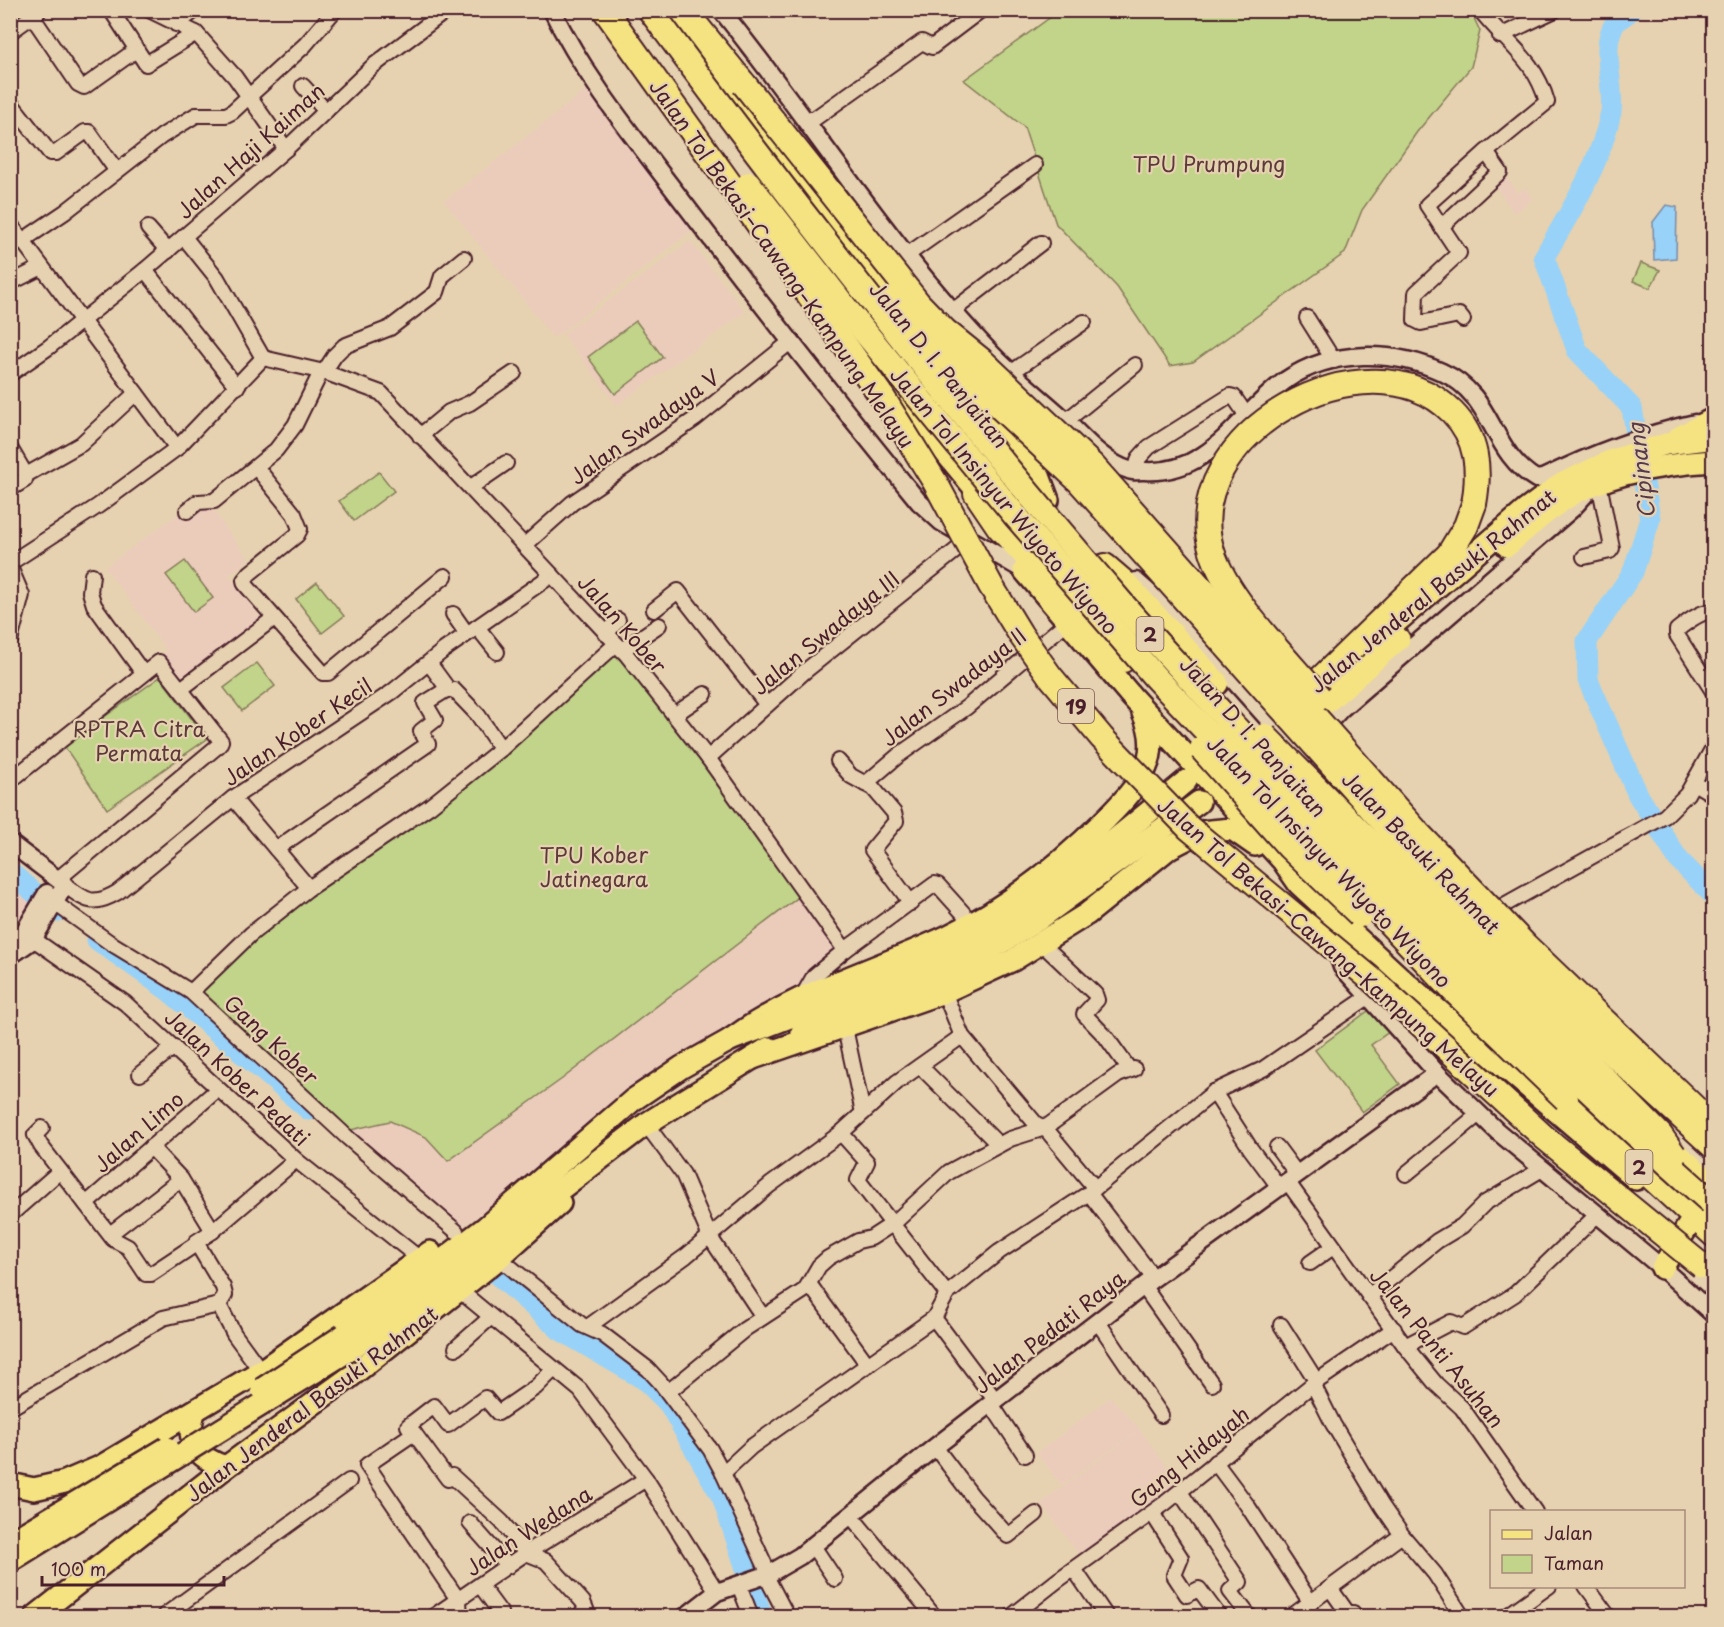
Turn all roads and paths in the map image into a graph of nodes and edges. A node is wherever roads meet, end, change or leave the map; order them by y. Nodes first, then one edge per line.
1 (111, 10) edge
2 (149, 10) edge
3 (196, 10) edge
4 (335, 10) edge
5 (447, 10) edge
6 (552, 10) edge
7 (606, 10) edge
8 (615, 10) edge
9 (652, 10) edge
10 (668, 10) edge
11 (684, 10) edge
12 (721, 10) edge
13 (1480, 10) edge
14 (1555, 10) edge
15 (35, 13) edge
16 (975, 13) edge
17 (176, 24) junction
18 (10, 32) edge
19 (196, 33) junction
20 (1500, 36) junction
21 (136, 50) junction
22 (303, 86) dead end
23 (248, 97) junction
24 (10, 102) edge
25 (326, 111) junction
26 (811, 122) junction
27 (286, 149) junction
28 (1486, 152) junction
29 (1035, 165) dead end
30 (116, 171) junction
31 (10, 224) edge
32 (1441, 227) junction
33 (148, 228) dead end
34 (184, 237) junction
35 (22, 241) junction
36 (1041, 243) dead end
37 (168, 251) junction
38 (907, 255) junction
39 (464, 258) dead end
40 (40, 268) junction
41 (145, 270) junction
42 (10, 283) edge
43 (954, 310) junction
44 (1307, 318) dead end
45 (1463, 320) dead end
46 (81, 321) junction
47 (1084, 322) dead end
48 (789, 343) junction
49 (993, 355) junction
50 (263, 358) junction
51 (1334, 361) junction
52 (1135, 365) dead end
53 (322, 372) junction
54 (1012, 372) junction
55 (514, 373) dead end
56 (10, 374) edge
57 (237, 387) junction
58 (136, 393) junction
59 (1247, 416) junction
60 (1713, 419) edge
61 (1066, 421) junction
62 (420, 436) junction
63 (1713, 438) edge
64 (1659, 441) junction
65 (10, 448) edge
66 (177, 448) junction
67 (1615, 461) junction
68 (1713, 461) edge
69 (506, 463) dead end
70 (256, 467) junction
71 (1135, 471) junction
72 (26, 475) junction
73 (1597, 483) junction
74 (471, 487) junction
75 (10, 489) edge
76 (976, 493) junction
77 (1048, 500) junction
78 (187, 511) dead end
79 (969, 540) junction
80 (525, 545) junction
81 (1584, 557) dead end
82 (10, 565) edge
83 (1104, 565) junction
84 (1025, 571) junction
85 (92, 575) dead end
86 (552, 575) junction
87 (445, 576) dead end
88 (654, 610) dead end
89 (1713, 612) edge
90 (453, 614) dead end
91 (274, 618) junction
92 (618, 620) dead end
93 (1068, 621) junction
94 (659, 625) dead end
95 (472, 630) junction
96 (606, 634) junction
97 (10, 641) edge
98 (619, 647) junction
99 (498, 652) dead end
100 (429, 663) junction
101 (143, 673) junction
102 (1312, 687) junction
103 (181, 688) junction
104 (448, 689) junction
105 (1713, 693) edge
106 (705, 694) dead end
107 (1139, 704) junction
108 (767, 705) junction
109 (1289, 705) dead end
110 (674, 715) junction
111 (1305, 722) dead end
112 (1713, 746) edge
113 (501, 749) junction
114 (1300, 755) junction
115 (708, 758) junction
116 (838, 761) dead end
117 (10, 781) edge
118 (1186, 781) dead end
119 (1694, 783) junction
120 (865, 784) junction
121 (1713, 795) edge
122 (233, 798) junction
123 (1199, 802) dead end
124 (1430, 842) junction
125 (10, 843) edge
126 (276, 849) junction
127 (61, 882) junction
128 (1299, 884) junction
129 (309, 888) junction
130 (49, 901) junction
131 (911, 903) junction
132 (1322, 906) junction
133 (973, 924) junction
134 (1464, 927) junction
135 (26, 938) edge
136 (1041, 943) junction
137 (845, 950) junction
138 (1452, 989) junction
139 (191, 992) junction
140 (944, 992) junction
141 (802, 997) junction
142 (1368, 997) junction
143 (844, 1028) junction
144 (962, 1036) junction
145 (730, 1040) junction
146 (1558, 1042) junction
147 (174, 1047) junction
148 (753, 1058) junction
149 (920, 1066) junction
150 (1528, 1069) junction
151 (1437, 1073) junction
152 (140, 1074) dead end
153 (218, 1089) junction
154 (1214, 1092) junction
155 (863, 1113) junction
156 (1479, 1114) junction
157 (646, 1124) junction
158 (1713, 1126) edge
159 (42, 1128) dead end
160 (1045, 1128) junction
161 (841, 1133) junction
162 (999, 1145) junction
163 (1277, 1146) dead end
164 (151, 1147) junction
165 (1713, 1147) edge
166 (1607, 1153) junction
167 (296, 1160) junction
168 (564, 1160) junction
169 (1542, 1169) junction
170 (60, 1171) junction
171 (1713, 1172) edge
172 (1406, 1174) dead end
173 (181, 1179) junction
174 (1288, 1181) junction
175 (1092, 1190) junction
176 (1712, 1197) edge
177 (86, 1204) junction
178 (1598, 1214) junction
179 (10, 1215) edge
180 (894, 1223) junction
181 (1688, 1226) junction
182 (213, 1231) junction
183 (456, 1232) junction
184 (110, 1234) junction
185 (1713, 1235) edge
186 (710, 1237) junction
187 (196, 1244) junction
188 (1333, 1247) junction
189 (1713, 1248) edge
190 (493, 1256) junction
191 (425, 1261) junction
192 (1310, 1263) dead end
193 (1662, 1268) junction
194 (1713, 1275) edge
195 (1149, 1282) junction
196 (459, 1283) junction
197 (810, 1285) junction
198 (947, 1294) junction
199 (1369, 1296) junction
200 (219, 1305) junction
201 (1713, 1315) edge
202 (491, 1317) junction
203 (763, 1317) junction
204 (934, 1318) junction
205 (1098, 1322) junction
206 (1281, 1325) dead end
207 (589, 1326) junction
208 (1394, 1329) junction
209 (347, 1342) junction
210 (1405, 1346) junction
211 (456, 1348) dead end
212 (868, 1365) junction
213 (554, 1369) junction
214 (261, 1371) junction
215 (1315, 1383) junction
216 (1212, 1384) dead end
217 (668, 1392) junction
218 (993, 1403) junction
219 (10, 1408) edge
220 (194, 1412) junction
221 (1161, 1415) dead end
222 (414, 1433) junction
223 (935, 1447) junction
224 (1025, 1455) dead end
225 (1215, 1462) junction
226 (226, 1467) junction
227 (723, 1473) junction
228 (646, 1479) junction
229 (349, 1481) dead end
230 (10, 1484) edge
231 (1180, 1492) junction
232 (1535, 1510) edge
233 (1152, 1513) junction
234 (1036, 1514) dead end
235 (851, 1516) junction
236 (470, 1523) dead end
237 (1402, 1536) junction
238 (10, 1542) edge
239 (813, 1546) junction
240 (525, 1552) junction
241 (10, 1561) edge
242 (508, 1566) junction
243 (1074, 1569) junction
244 (766, 1576) junction
245 (835, 1579) dead end
246 (480, 1585) junction
247 (739, 1585) junction
248 (1330, 1588) junction
249 (1548, 1588) edge
250 (1587, 1588) edge
251 (717, 1592) junction
252 (459, 1600) junction
253 (1311, 1603) junction
254 (500, 1612) dead end
255 (36, 1617) edge
256 (164, 1617) edge
257 (434, 1617) edge
258 (460, 1617) edge
259 (579, 1617) edge
260 (686, 1617) edge
261 (751, 1617) edge
262 (787, 1617) edge
263 (934, 1617) edge
264 (1012, 1617) edge
265 (1106, 1617) edge
266 (1219, 1617) edge
267 (1249, 1617) edge
268 (1292, 1617) edge
269 (1355, 1617) edge
270 (1462, 1617) edge
271 (1507, 1617) edge
272 (1608, 1617) edge

1 - 21 street
2 - 17 street
3 - 17 street
4 - 23 street
5 - 25 street, Jalan Haji Kaiman
6 - 48 street
7 - 76 main road, Jalan D. I. Panjaitan
7 - 194 highway, Jalan Tol Bekasi–Cawang–Kampung Melayu / 19, bridge
8 - 138 highway, Jalan Tol Insinyur Wiyoto Wiyono / 2, bridge
9 - 165 highway, Jalan Tol Bekasi–Cawang–Kampung Melayu, bridge
9 - 176 highway, Jalan Tol Insinyur Wiyoto Wiyono / 2, bridge
10 - 77 main road, Jalan D. I. Panjaitan
11 - 124 highway, bridge
12 - 26 street
13 - 20 street
14 - 20 street
15 - 18 street
15 - 21 street
16 - 26 street
17 - 19 street
19 - 21 street
19 - 23 street
20 - 28 street
22 - 25 street
23 - 27 street
23 - 30 street
24 - 30 street
25 - 27 street, Jalan Haji Kaiman
26 - 38 street
27 - 34 street, Jalan Haji Kaiman
28 - 32 street
28 - 32 street
29 - 38 street
30 - 35 street
31 - 35 street
32 - 45 street
33 - 37 street
34 - 37 street, Jalan Haji Kaiman
34 - 50 street
35 - 40 street
36 - 43 street
37 - 41 street, Jalan Haji Kaiman
38 - 43 street
39 - 53 street
40 - 42 street
40 - 46 street
41 - 46 street, Jalan Haji Kaiman
41 - 57 street
43 - 49 street
44 - 51 street
46 - 56 street, Jalan Haji Kaiman
46 - 58 street
47 - 54 street
48 - 79 street
48 - 80 street, Jalan Swadaya V
49 - 54 street
49 - 77 main road
50 - 53 street, Jalan Kober
50 - 57 street
51 - 59 street
51 - 67 street
52 - 61 street
53 - 62 street, Jalan Kober
53 - 70 street
54 - 61 street
55 - 62 street
57 - 66 street
58 - 66 street
58 - 72 street
59 - 71 street
59 - 71 street
60 - 64 main road
61 - 71 street
62 - 74 street, Jalan Kober
63 - 64 main road, Jalan Jenderal Basuki Rahmat
64 - 67 main road, Jalan Jenderal Basuki Rahmat
65 - 72 street
66 - 82 street
67 - 68 main road, Jalan Jenderal Basuki Rahmat
67 - 73 main road, Jalan Jenderal Basuki Rahmat
67 - 102 main road, Jalan Jenderal Basuki Rahmat
69 - 74 street
70 - 78 street
70 - 91 street
72 - 75 street
73 - 81 street
73 - 111 main road, Jalan Jenderal Basuki Rahmat
73 - 114 street, Jalan Jenderal Basuki Rahmat
74 - 80 street, Jalan Kober
76 - 84 main road, Jalan D. I. Panjaitan
76 - 138 highway, bridge
76 - 150 main road, Jalan D. I. Panjaitan
77 - 83 main road, Jalan D. I. Panjaitan
79 - 84 street
79 - 108 street, Jalan Swadaya III
80 - 86 street, Jalan Kober
82 - 97 street
83 - 114 street, Jalan Basuki Rahmat
83 - 146 main road, Jalan D. I. Panjaitan
83 - 176 highway, bridge
84 - 93 main road, Jalan D. I. Panjaitan
85 - 101 street
86 - 95 street, Jalan Kober Kecil
86 - 96 street, Jalan Kober
87 - 91 street
88 - 108 street
89 - 105 street
90 - 95 street
91 - 103 street
92 - 96 street
93 - 107 main road, Jalan D. I. Panjaitan
93 - 120 street, Jalan Swadaya II
94 - 98 street
95 - 99 street
95 - 100 street, Jalan Kober Kecil
96 - 98 street, Jalan Kober
98 - 110 street, Jalan Kober
98 - 113 street
100 - 104 street
100 - 122 street, Jalan Kober Kecil
101 - 103 street
101 - 117 street
102 - 109 main road, Jalan Jenderal Basuki Rahmat
102 - 124 highway, bridge
103 - 127 street
104 - 113 street
104 - 126 street
106 - 110 street
107 - 128 main road, Jalan D. I. Panjaitan
107 - 133 main road
108 - 115 street, Jalan Swadaya III
110 - 115 street, Jalan Kober
112 - 119 street
113 - 129 street
114 - 134 street, Jalan Basuki Rahmat
115 - 137 street, Jalan Kober
116 - 120 street
118 - 145 main road, Jalan Jenderal Basuki Rahmat
119 - 121 street
119 - 134 street
120 - 131 street
122 - 126 street
122 - 127 street, Jalan Kober Kecil
123 - 148 main road, Jalan Jenderal Basuki Rahmat
124 - 158 highway, bridge
125 - 127 street
126 - 129 street
127 - 130 street
128 - 132 main road, Jalan D. I. Panjaitan
128 - 136 main road
129 - 139 street
130 - 135 street
130 - 139 street, Gang Kober
131 - 133 street
131 - 137 street
132 - 142 street
132 - 166 main road, Jalan D. I. Panjaitan
133 - 141 main road
134 - 171 street, Jalan Basuki Rahmat
135 - 147 street, Jalan Kober Pedati
136 - 140 main road
136 - 160 street
137 - 141 street
138 - 185 highway, Jalan Tol Insinyur Wiyoto Wiyono / 2, bridge
139 - 183 street, Gang Kober
140 - 143 main road
140 - 144 street
141 - 145 main road
142 - 151 street
142 - 154 street
143 - 148 main road
143 - 155 street
144 - 149 street
144 - 160 street
145 - 168 main road, Jalan Jenderal Basuki Rahmat
146 - 150 main road
146 - 176 main road, Jalan D. I. Panjaitan
147 - 152 street
147 - 153 street, Jalan Kober Pedati
148 - 157 main road, Jalan Jenderal Basuki Rahmat
149 - 155 street
149 - 162 street
150 - 166 main road, Jalan D. I. Panjaitan
151 - 156 street
151 - 174 street, Jalan Pedati Raya
153 - 164 street, Jalan Limo
153 - 167 street, Jalan Kober Pedati
154 - 174 street
154 - 175 street
155 - 161 street
156 - 169 street
156 - 172 street
157 - 186 street
157 - 190 main road, Jalan Jenderal Basuki Rahmat
159 - 170 street
160 - 162 street
160 - 175 street
161 - 180 street
161 - 186 street
162 - 180 street
163 - 174 street
164 - 173 street
164 - 177 street, Jalan Limo
166 - 181 main road, Jalan D. I. Panjaitan
167 - 182 street
167 - 191 street, Jalan Kober Pedati
168 - 183 main road, Jalan Jenderal Basuki Rahmat
168 - 191 main road, Jalan Jenderal Basuki Rahmat
169 - 178 street
169 - 199 street
170 - 177 street
170 - 179 street, Jalan Limo
173 - 182 street
173 - 184 street
174 - 188 street, Jalan Panti Asuhan
174 - 195 street, Jalan Pedati Raya
175 - 195 street
175 - 198 street
177 - 184 street
178 - 193 street
178 - 210 street
180 - 197 street
180 - 198 street
181 - 189 main road, Jalan D. I. Panjaitan
181 - 193 main road
182 - 187 street
183 - 191 main road, Jalan Jenderal Basuki Rahmat
184 - 187 street
186 - 203 street
186 - 207 street
187 - 200 street
188 - 192 street
188 - 199 street, Jalan Panti Asuhan
190 - 196 main road, Jalan Jenderal Basuki Rahmat
190 - 207 street
191 - 209 main road, Jalan Jenderal Basuki Rahmat
191 - 214 main road, Jalan Jenderal Basuki Rahmat
193 - 201 street
195 - 205 street, Jalan Pedati Raya
195 - 216 street
196 - 202 street
196 - 209 main road, Jalan Jenderal Basuki Rahmat
196 - 226 main road, Jalan Jenderal Basuki Rahmat
197 - 203 street
197 - 212 street
198 - 204 street
199 - 208 street, Jalan Panti Asuhan
200 - 214 street
200 - 219 street
202 - 211 street
202 - 213 street
203 - 217 street
204 - 212 street
204 - 218 street
205 - 218 street, Jalan Pedati Raya
205 - 221 street
206 - 215 street
207 - 217 street
208 - 210 street, Jalan Panti Asuhan
208 - 215 street, Gang Hidayah
209 - 238 main road, Jalan Jenderal Basuki Rahmat, bridge
209 - 241 main road, Jalan Jenderal Basuki Rahmat, bridge
210 - 232 street, Jalan Panti Asuhan
212 - 227 street
213 - 222 street
213 - 228 street
214 - 220 main road, Jalan Jenderal Basuki Rahmat
215 - 225 street, Gang Hidayah
215 - 237 street
217 - 227 street
218 - 223 street, Jalan Pedati Raya
218 - 224 street
220 - 226 main road
220 - 230 main road, Jalan Jenderal Basuki Rahmat
222 - 240 street
222 - 252 street
223 - 234 street
223 - 235 street, Jalan Pedati Raya
225 - 231 street, Gang Hidayah
225 - 253 street
226 - 255 main road, Jalan Jenderal Basuki Rahmat
227 - 244 street
228 - 240 street, Jalan Wedana
228 - 251 street
229 - 256 street
231 - 233 street, Gang Hidayah
231 - 267 street
233 - 243 street, Gang Hidayah
233 - 266 street
235 - 239 street, Jalan Pedati Raya
235 - 263 street
236 - 242 street
237 - 248 street
237 - 270 street
239 - 244 street, Jalan Pedati Raya
239 - 245 street
240 - 242 street, Jalan Wedana
240 - 259 street
242 - 246 street, Jalan Wedana
243 - 264 street, Gang Hidayah
243 - 265 street
244 - 247 street, Jalan Pedati Raya
244 - 262 street
246 - 252 street, Jalan Wedana
246 - 254 street
247 - 251 street, Jalan Pedati Raya
247 - 261 street
248 - 253 street
248 - 269 street
249 - 271 street
250 - 272 street
251 - 260 street, Jalan Pedati Raya
252 - 257 street, Jalan Wedana
252 - 258 street
253 - 268 street

